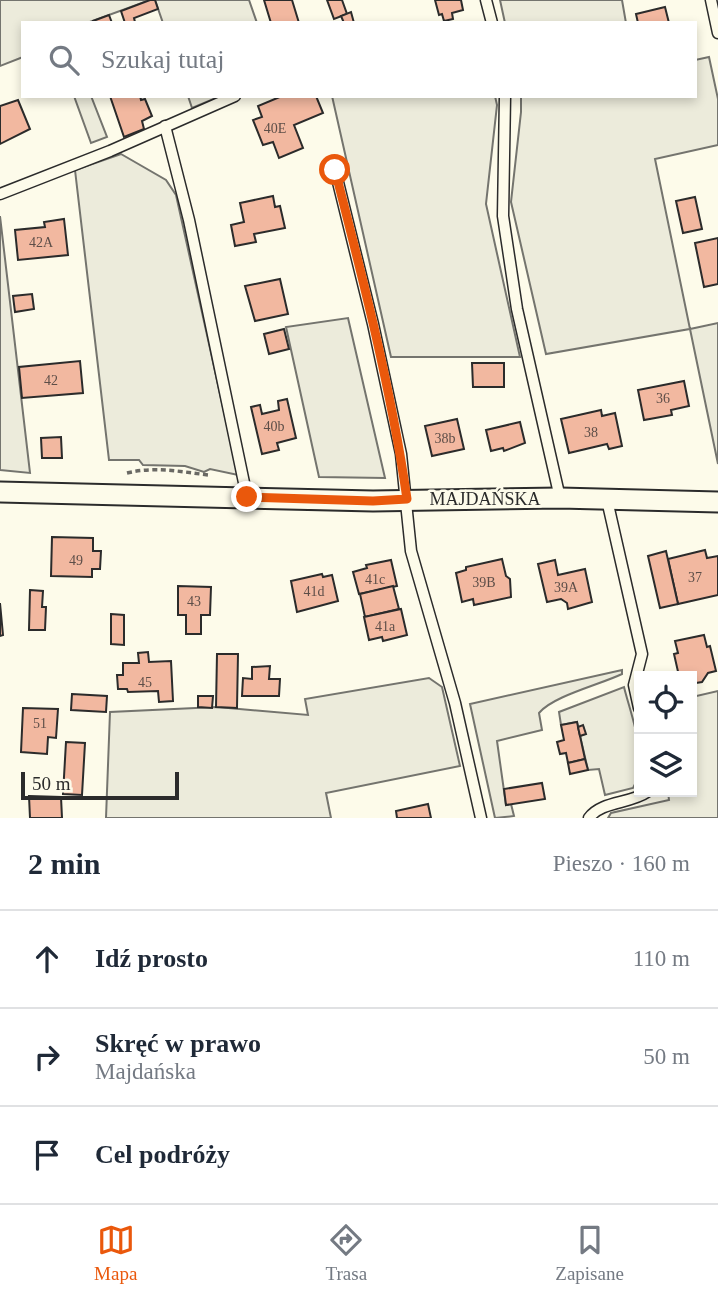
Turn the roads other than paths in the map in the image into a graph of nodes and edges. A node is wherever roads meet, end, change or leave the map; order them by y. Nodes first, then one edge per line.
1 (486, 0) edge
2 (711, 0) edge
3 (491, 21) edge
4 (718, 33) edge
5 (230, 98) edge
6 (505, 98) edge
7 (165, 126) junction
8 (335, 170) dead end
9 (0, 194) edge
10 (0, 492) edge
11 (247, 497) junction
12 (560, 498) junction
13 (407, 499) junction
14 (607, 499) junction
15 (718, 502) edge
16 (638, 671) edge
17 (637, 797) edge
18 (481, 818) edge
19 (589, 818) edge

1 - 3 lane
2 - 4 lane
5 - 7 lane
6 - 12 lane
7 - 9 lane
7 - 11 lane
8 - 13 lane
10 - 11 street, MAJDAŃSKA
11 - 13 street, MAJDAŃSKA
12 - 13 street, MAJDAŃSKA
12 - 14 street, MAJDAŃSKA
13 - 18 lane
14 - 15 street, MAJDAŃSKA
14 - 16 lane
17 - 19 lane

